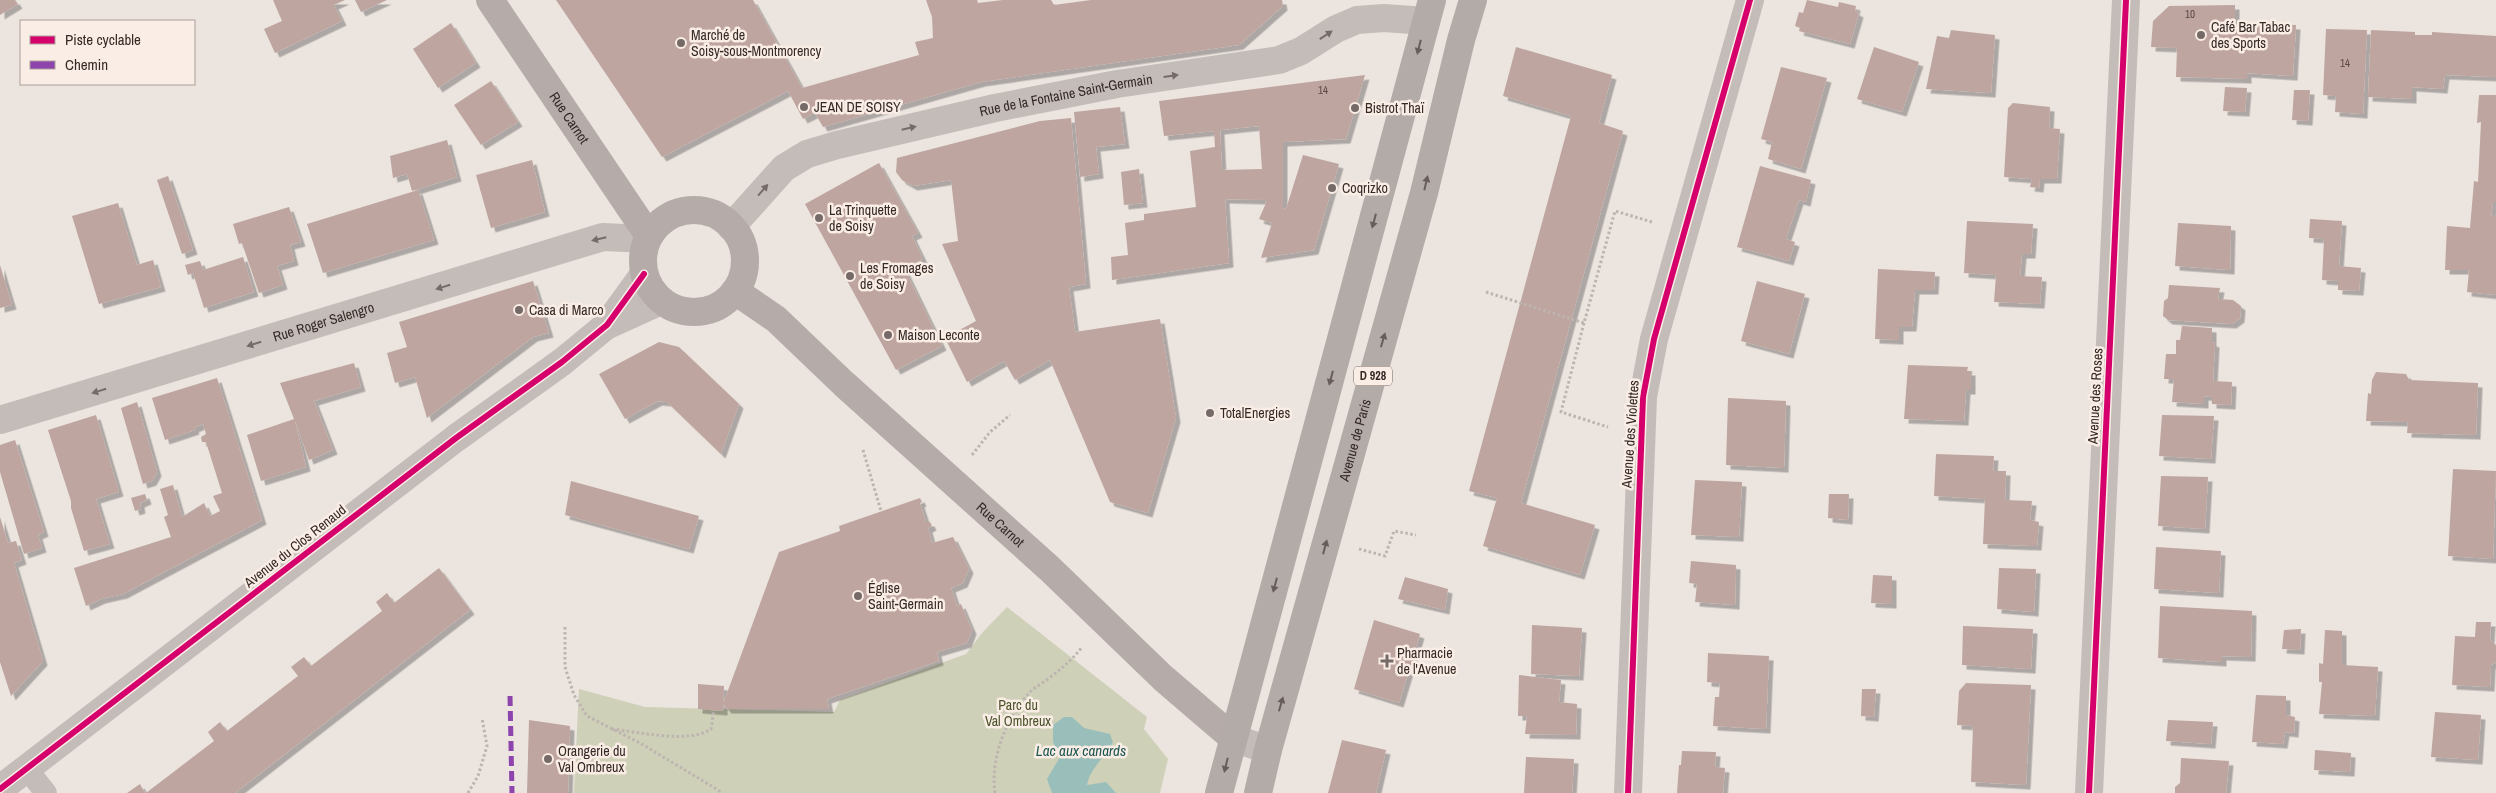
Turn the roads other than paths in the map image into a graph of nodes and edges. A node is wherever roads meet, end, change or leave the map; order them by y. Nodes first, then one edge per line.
1 (490, 0) edge
2 (1473, 0) edge
3 (1750, 0) edge
4 (2126, 0) edge
5 (1429, 10) edge
6 (731, 227) junction
7 (648, 238) junction
8 (644, 274) junction
9 (735, 291) junction
10 (661, 301) junction
11 (607, 325) junction
12 (0, 420) edge
13 (1233, 738) junction
14 (1268, 750) junction
15 (27, 768) junction
16 (0, 789) edge
17 (46, 793) edge
18 (1219, 793) edge
19 (1258, 793) edge
20 (1628, 793) edge
21 (2089, 793) edge

1 - 7 street, Rue Carnot
14 -> 2 main road, Avenue de Paris / D 928
3 - 20 street, Avenue des Violettes
4 - 21 street, Avenue des Roses
6 -> 5 street, Rue de la Fontaine Saint-Germain
5 -> 13 main road, D 928
6 - 7 street
6 - 9 street
7 - 8 street
7 -> 12 street, Rue Roger Salengro
8 - 10 street
8 - 11 street
9 - 10 street
9 - 13 street, Rue Carnot
10 - 11 street
11 - 15 street, Avenue du Clos Renaud
13 - 14 street, Rue Carnot
13 -> 18 main road, D 928
14 - 19 main road, Avenue de Paris / D 928
15 - 16 street, Avenue du Clos Renaud
15 - 17 lane

